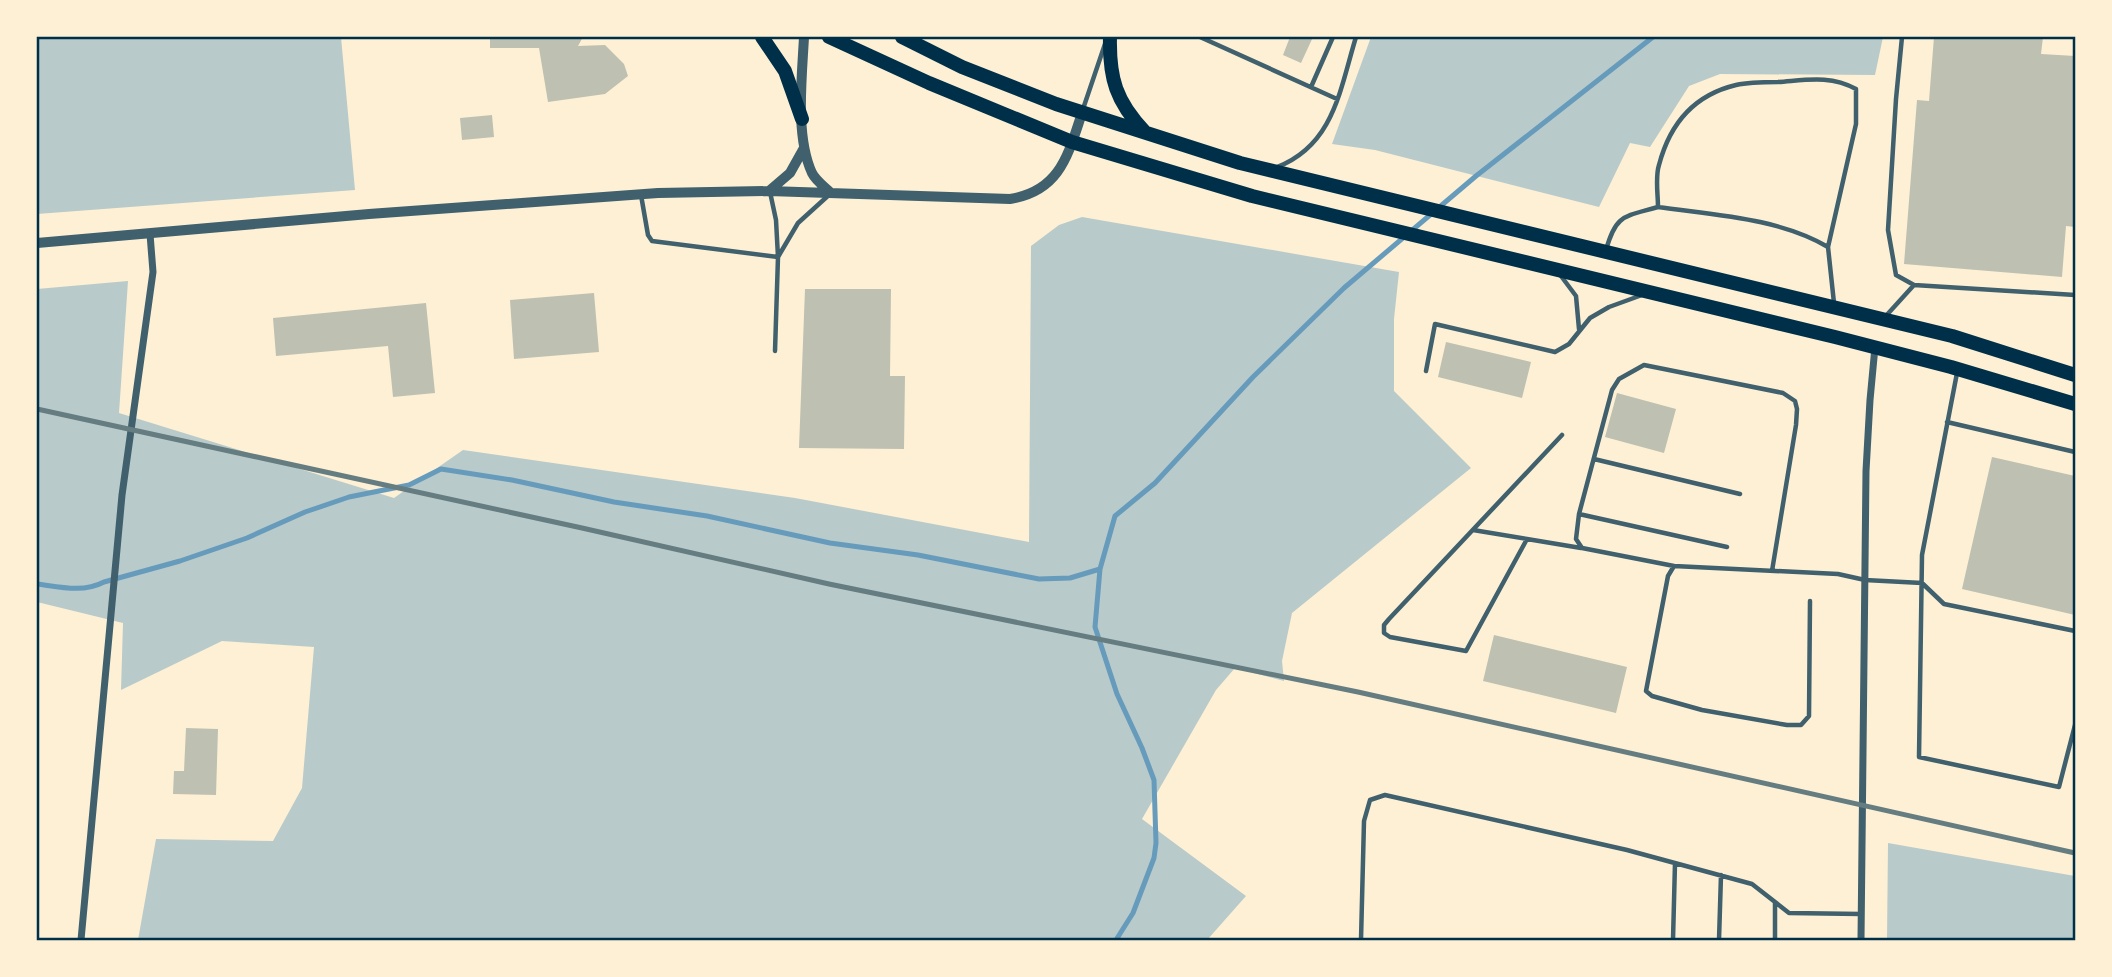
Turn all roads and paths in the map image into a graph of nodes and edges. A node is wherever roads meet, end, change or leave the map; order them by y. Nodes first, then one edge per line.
1 (762, 37) edge
2 (804, 37) edge
3 (830, 37) edge
4 (902, 37) edge
5 (1109, 37) edge
6 (1200, 37) edge
7 (1333, 37) edge
8 (1356, 37) edge
9 (1902, 37) edge
10 (1311, 87) junction
11 (1337, 99) junction
12 (1082, 113) junction
13 (802, 119) junction
14 (1148, 135) junction
15 (1073, 142) junction
16 (804, 148) junction
17 (1270, 170) junction
18 (769, 191) junction
19 (831, 193) junction
20 (640, 194) junction
21 (1658, 207) junction
22 (150, 234) junction
23 (37, 243) edge
24 (1828, 247) junction
25 (1605, 252) junction
26 (778, 257) junction
27 (1558, 272) junction
28 (1914, 285) junction
29 (1650, 292) junction
30 (2075, 295) edge
31 (1835, 308) junction
32 (1883, 319) junction
33 (1579, 330) junction
34 (1875, 347) junction
35 (775, 351) dead end
36 (1958, 369) junction
37 (1426, 371) dead end
38 (2075, 374) edge
39 (2075, 404) edge
40 (1947, 422) junction
41 (1562, 435) dead end
42 (2075, 452) edge
43 (1594, 459) junction
44 (1740, 494) dead end
45 (1579, 514) junction
46 (1473, 530) junction
47 (1527, 539) junction
48 (1727, 547) dead end
49 (1582, 548) junction
50 (1674, 566) junction
51 (1772, 571) junction
52 (1865, 580) junction
53 (1922, 583) junction
54 (1810, 601) dead end
55 (2075, 631) edge
56 (2075, 725) edge
57 (1675, 863) junction
58 (1721, 875) junction
59 (1775, 901) junction
60 (1861, 914) junction
61 (81, 940) edge
62 (1362, 940) edge
63 (1673, 940) edge
64 (1720, 940) edge
65 (1775, 940) edge
66 (1861, 940) edge

1 - 13 highway
2 - 13 street
3 - 15 highway
4 - 12 highway
5 - 12 lane
5 - 14 highway
6 - 10 lane
7 - 10 lane
8 - 11 lane
9 - 28 lane
10 - 11 lane
11 - 17 lane
12 - 14 highway
12 - 15 street
13 - 16 street
14 - 17 highway
15 - 19 street
15 - 27 highway
16 - 18 street
16 - 19 street
17 - 25 highway
18 - 19 street
18 - 20 street
18 - 26 lane
19 - 26 lane
20 - 22 street
20 - 26 lane
21 - 24 lane
21 - 24 lane
21 - 25 lane
22 - 23 street
22 - 61 street
24 - 31 lane
25 - 31 highway
26 - 35 lane
27 - 29 highway
27 - 33 lane
28 - 30 lane
28 - 32 lane
29 - 33 lane
29 - 34 highway
31 - 32 highway
32 - 38 highway
33 - 37 lane
34 - 36 highway
34 - 52 street
36 - 39 highway
36 - 40 lane
40 - 42 lane
40 - 53 lane
41 - 46 lane
43 - 44 lane
43 - 45 lane
43 - 51 lane
45 - 48 lane
45 - 49 lane
46 - 47 lane
46 - 47 lane
47 - 49 lane
49 - 50 lane
50 - 51 lane
50 - 54 lane
51 - 52 lane
52 - 53 lane
52 - 60 street
53 - 55 lane
53 - 56 lane
57 - 58 lane
57 - 62 lane
57 - 63 lane
58 - 59 lane
58 - 64 lane
59 - 60 lane
59 - 65 lane
60 - 66 street

